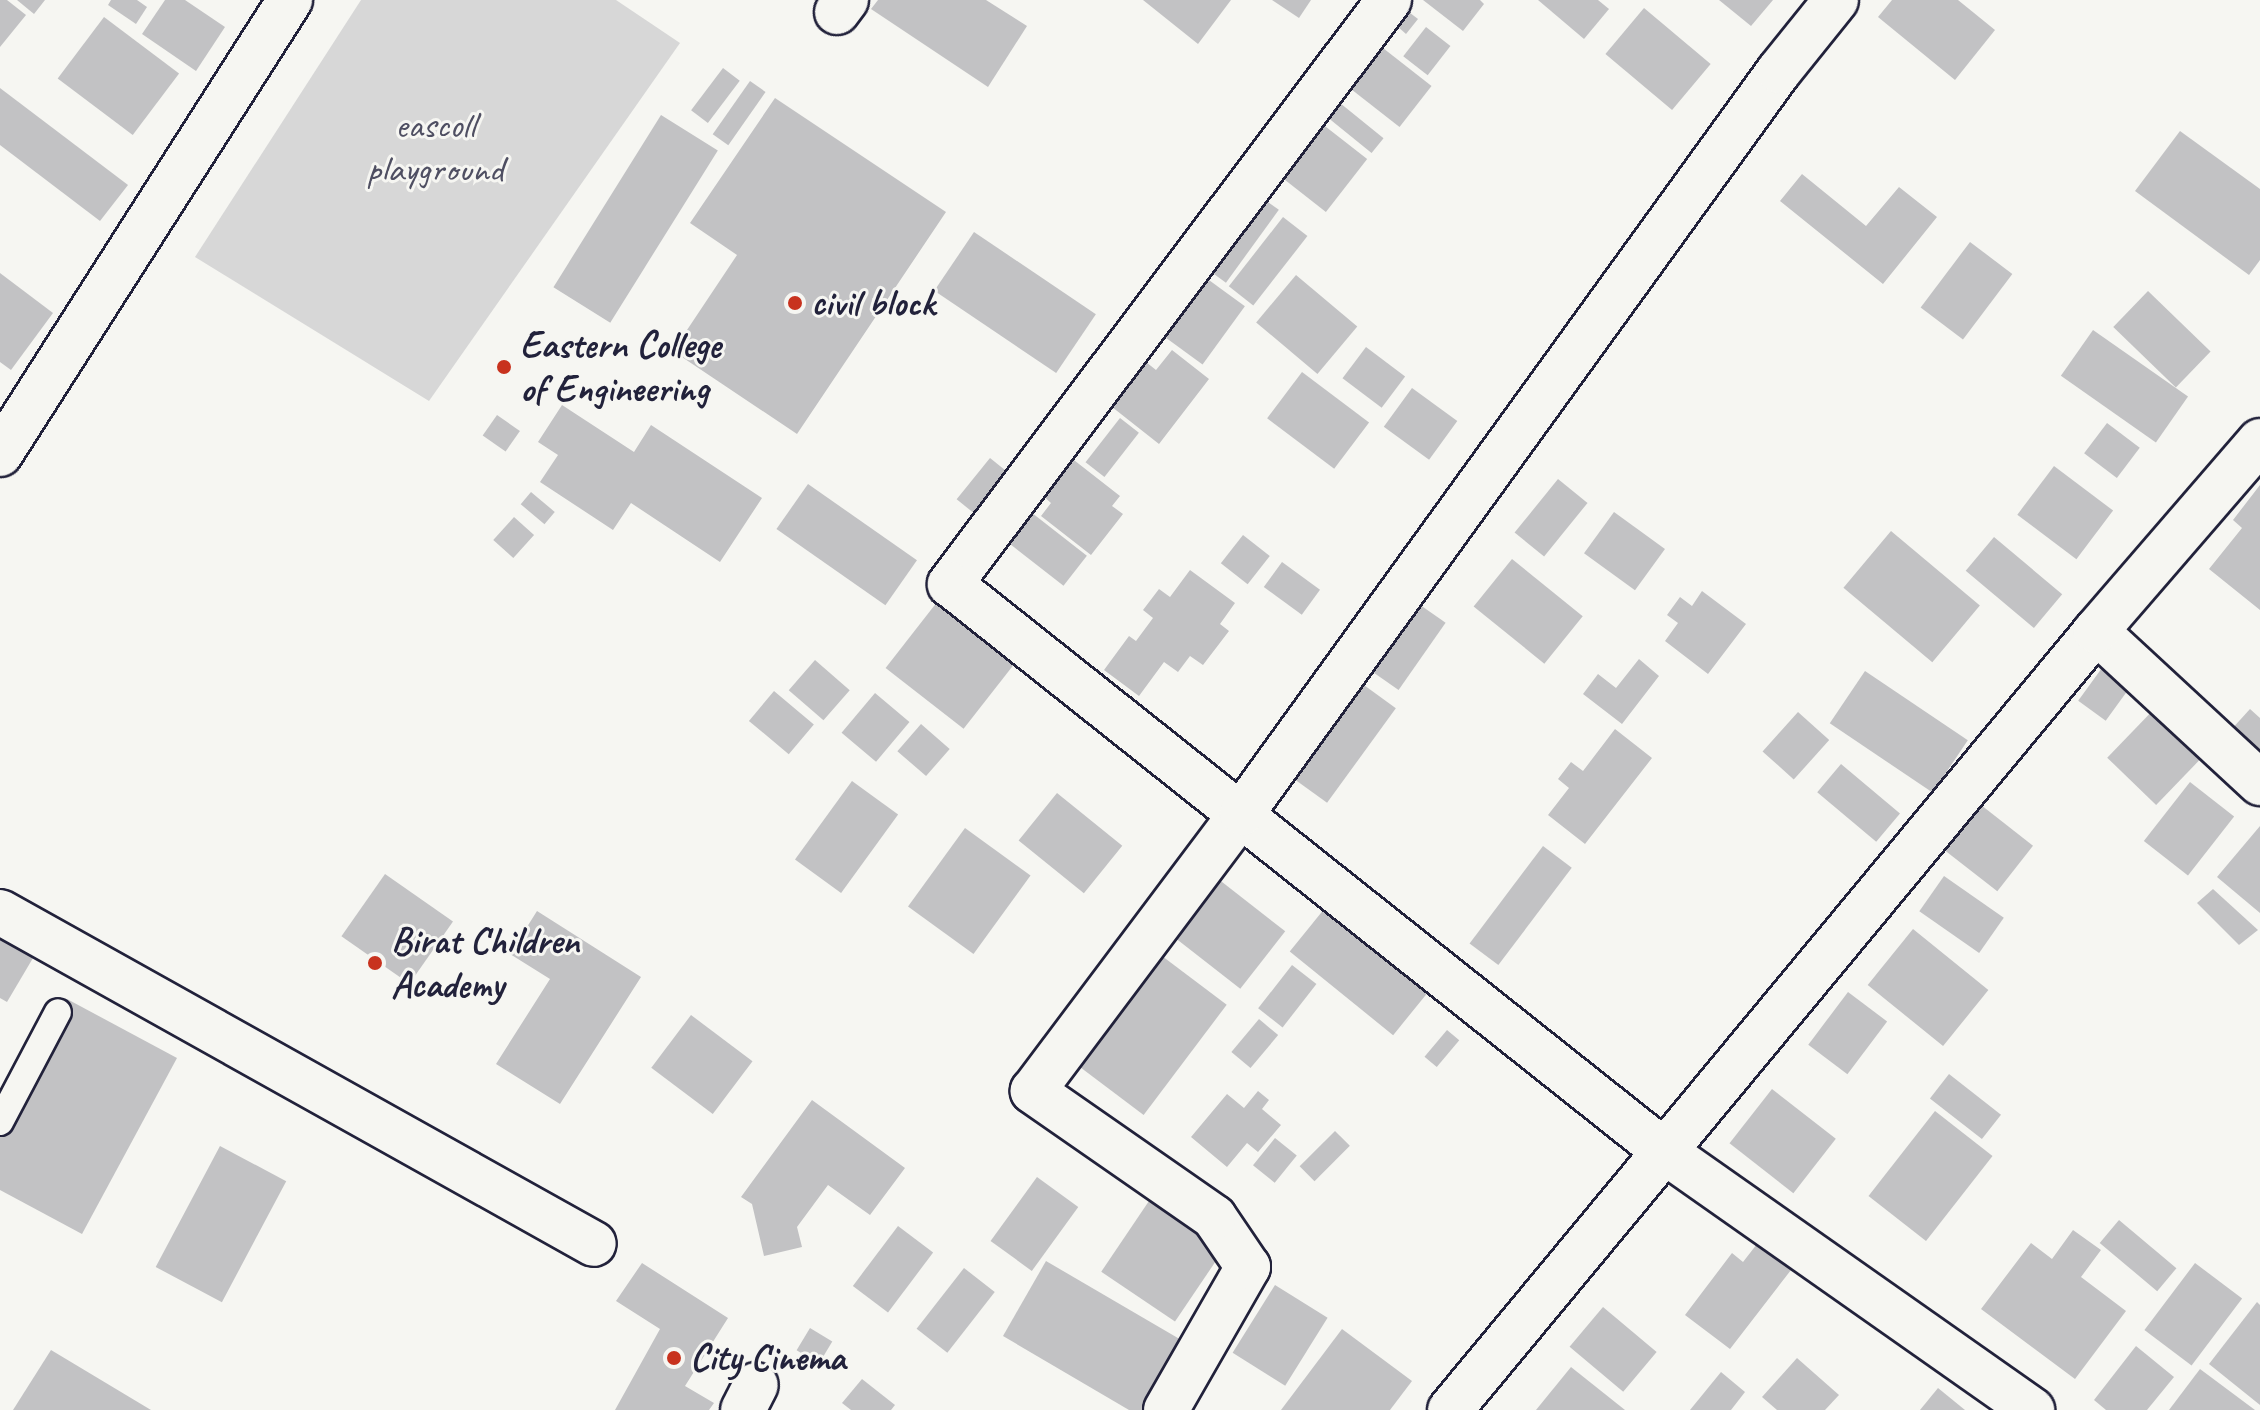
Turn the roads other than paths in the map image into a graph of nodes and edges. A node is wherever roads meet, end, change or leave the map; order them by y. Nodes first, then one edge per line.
1 (290, 0) edge
2 (1389, 0) edge
3 (1836, 0) edge
4 (2260, 441) edge
5 (0, 454) edge
6 (2096, 631) junction
7 (2260, 783) edge
8 (1242, 813) junction
9 (0, 912) edge
10 (58, 1012) dead end
11 (0, 1122) edge
12 (1665, 1152) junction
13 (594, 1244) dead end
14 (1166, 1410) edge
15 (1450, 1410) edge
16 (2032, 1410) edge

1 - 5 street
2 - 8 street
3 - 8 street
4 - 6 street
6 - 7 street
6 - 12 street
8 - 12 street
8 - 14 street
9 - 13 street
10 - 11 lane
12 - 15 street
12 - 16 street

